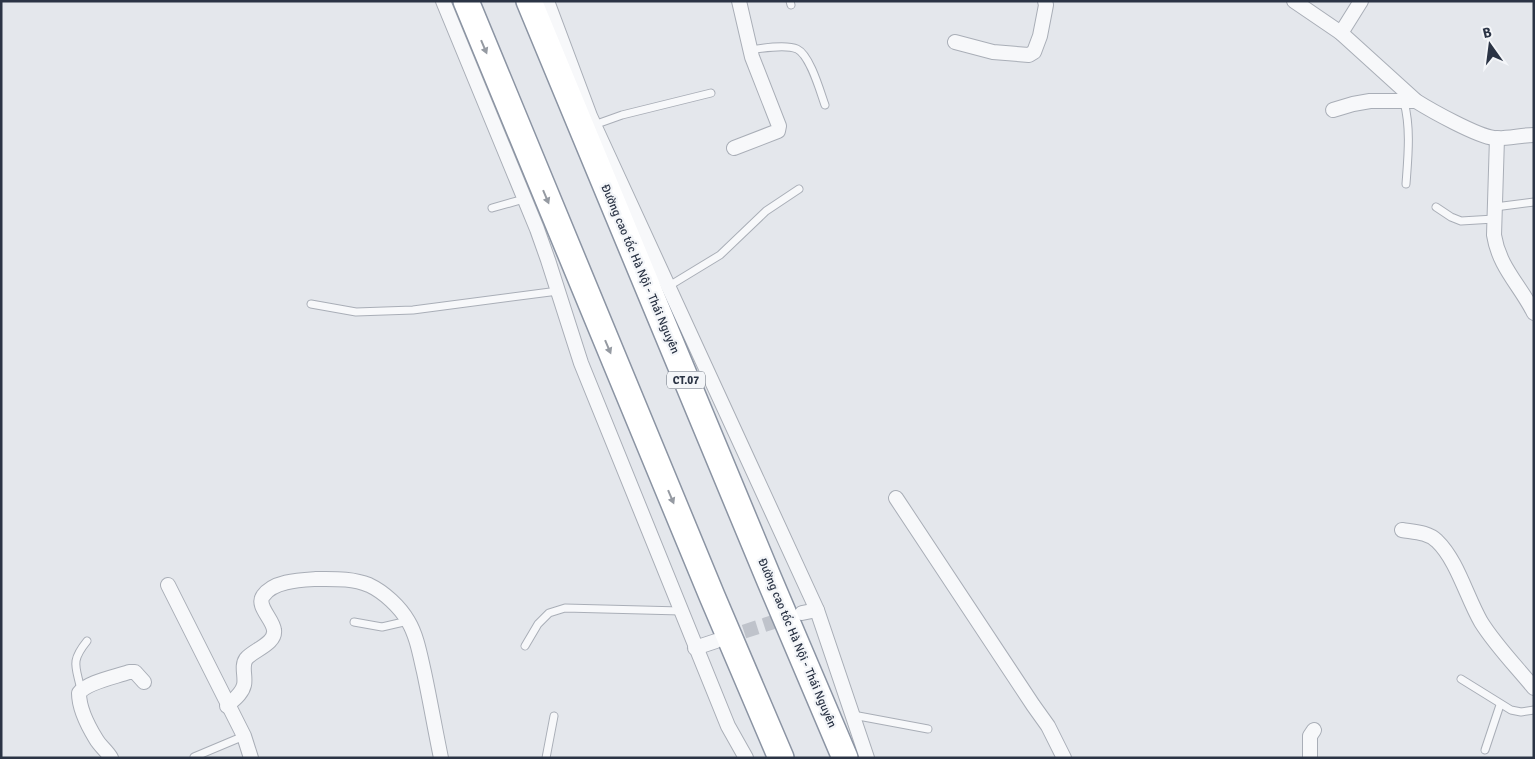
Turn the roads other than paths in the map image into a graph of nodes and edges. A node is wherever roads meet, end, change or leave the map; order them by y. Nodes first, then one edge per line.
1 (443, 1) edge
2 (466, 1) edge
3 (529, 1) edge
4 (547, 1) edge
5 (738, 1) edge
6 (1045, 1) edge
7 (1294, 1) edge
8 (1361, 1) edge
9 (1341, 33) junction
10 (955, 42) dead end
11 (750, 50) junction
12 (711, 94) dead end
13 (1410, 101) junction
14 (825, 104) dead end
15 (1333, 110) dead end
16 (594, 124) junction
17 (1534, 135) edge
18 (1497, 138) junction
19 (734, 148) dead end
20 (1406, 184) dead end
21 (798, 189) dead end
22 (524, 199) junction
23 (1534, 202) edge
24 (1436, 207) dead end
25 (492, 208) dead end
26 (1494, 213) junction
27 (668, 286) junction
28 (558, 291) junction
29 (311, 304) dead end
30 (1534, 313) edge
31 (896, 498) dead end
32 (1402, 530) dead end
33 (168, 585) dead end
34 (817, 610) junction
35 (681, 611) junction
36 (802, 613) tunnel mouth
37 (408, 621) junction
38 (354, 622) dead end
39 (87, 641) dead end
40 (716, 641) tunnel mouth
41 (525, 646) dead end
42 (695, 648) junction
43 (1460, 679) dead end
44 (144, 682) dead end
45 (1534, 688) edge
46 (81, 690) junction
47 (1500, 705) junction
48 (227, 706) junction
49 (1534, 710) edge
50 (853, 715) junction
51 (554, 716) dead end
52 (928, 729) dead end
53 (1314, 730) dead end
54 (244, 736) junction
55 (1485, 750) dead end
56 (194, 757) edge
57 (111, 758) edge
58 (251, 758) edge
59 (441, 758) edge
60 (546, 758) edge
61 (746, 758) edge
62 (781, 758) edge
63 (845, 758) edge
64 (867, 758) edge
65 (1064, 758) edge
66 (1310, 758) edge

1 - 22 street
2 -> 62 highway
3 - 63 highway, Đường cao tốc Hà Nội - Thái Nguyên / CT.07
4 - 16 street
5 - 11 street
6 - 10 street
7 - 9 street
8 - 9 street
9 - 13 street
11 - 14 lane
11 - 19 street
12 - 16 lane
13 - 15 street
13 - 18 street
13 - 20 lane
16 - 27 street
17 - 18 street
18 - 26 street
21 - 27 lane
22 - 25 lane
22 - 28 street
23 - 26 lane
24 - 26 lane
26 - 30 street
27 - 34 street
28 - 29 lane
28 - 35 street
31 - 65 street
32 - 45 street
33 - 48 street
34 - 36 street
34 - 50 street
35 - 41 lane
35 - 42 street
37 - 38 lane
37 - 48 street
37 - 59 street
39 - 46 lane
40 - 42 street
42 - 61 street
43 - 47 lane
44 - 46 street
46 - 57 street
47 - 49 lane
47 - 55 lane
48 - 54 street
50 - 52 lane
50 - 64 street
51 - 60 lane
53 - 66 street
54 - 56 lane
54 - 58 street

